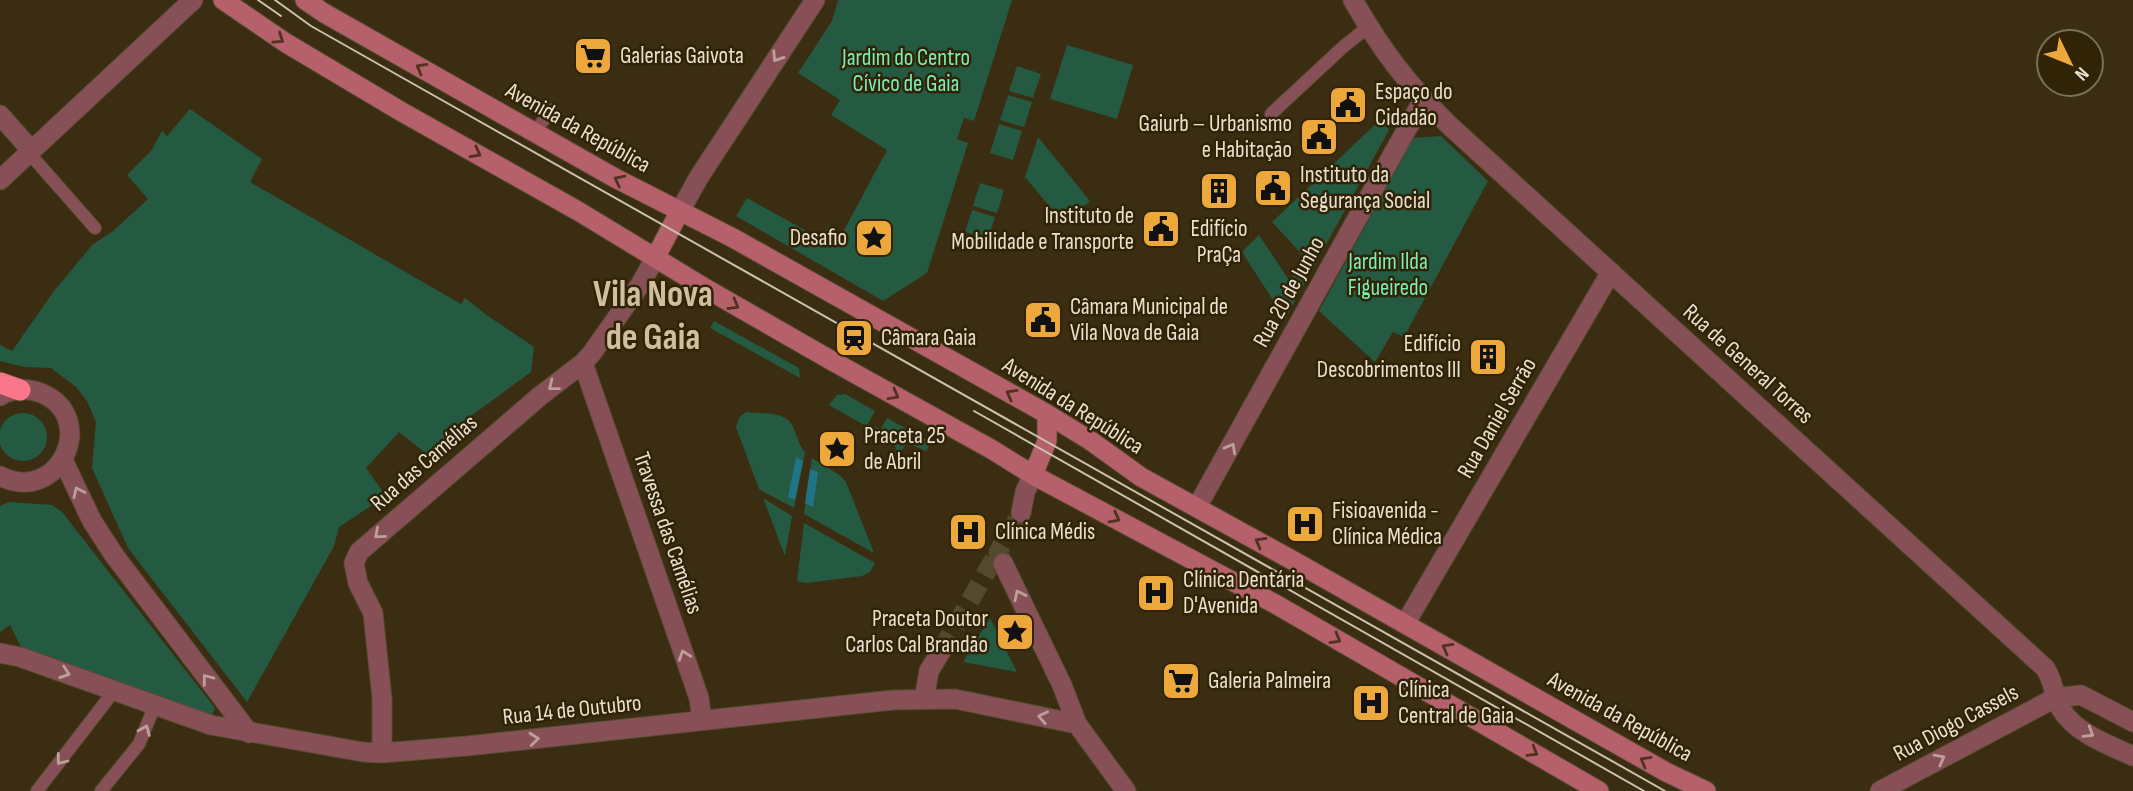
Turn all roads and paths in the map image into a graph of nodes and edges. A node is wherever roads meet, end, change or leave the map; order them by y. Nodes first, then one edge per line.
1 (193, 0) edge
2 (223, 0) edge
3 (305, 0) edge
4 (815, 0) edge
5 (1353, 0) edge
6 (1368, 27) junction
7 (1423, 100) junction
8 (551, 110) dead end
9 (0, 114) edge
10 (1271, 114) dead end
11 (534, 133) junction
12 (30, 152) junction
13 (0, 180) edge
14 (680, 211) junction
15 (95, 228) dead end
16 (655, 258) junction
17 (1611, 272) junction
18 (583, 363) junction
19 (7, 390) edge
20 (1047, 414) junction
21 (63, 460) junction
22 (1033, 475) junction
23 (5, 481) edge
24 (1197, 507) junction
25 (1021, 513) tunnel mouth
26 (1003, 563) tunnel mouth
27 (1405, 624) junction
28 (941, 651) tunnel mouth
29 (0, 653) edge
30 (114, 691) junction
31 (2056, 698) junction
32 (924, 699) junction
33 (155, 705) junction
34 (702, 720) junction
35 (2133, 722) edge
36 (1077, 724) junction
37 (248, 733) junction
38 (382, 753) junction
39 (2133, 756) edge
40 (37, 791) edge
41 (101, 791) edge
42 (1126, 791) edge
43 (1599, 791) edge
44 (1706, 791) edge
45 (1880, 791) edge

1 - 12 street
2 -> 16 main road
11 -> 3 main road, Avenida da República
4 -> 14 street
5 - 6 street, Rua de General Torres
6 - 7 street, Rua de General Torres
6 - 10 lane
7 - 17 street, Rua de General Torres
24 -> 7 street, Rua 20 de Junho
8 - 11 lane
9 - 12 street
14 -> 11 main road, Avenida da República
12 - 13 street
12 - 15 lane
14 - 16 main road
20 -> 14 main road, Avenida da República
16 - 18 street, Rua das Camélias
16 -> 22 main road
17 - 27 street, Rua Daniel Serrão
17 - 31 street, Rua de General Torres
34 -> 18 street, Travessa das Camélias
18 -> 38 street, Rua das Camélias
19 - 21 street
20 - 22 main road
20 - 24 main road, Avenida da República
21 - 23 street
37 -> 21 street
22 - 25 street
22 -> 43 main road
27 -> 24 main road, Avenida da República
36 -> 26 street
44 -> 27 main road, Avenida da República
28 - 32 street
29 -> 30 street, Rua 14 de Outubro
30 - 33 street, Rua 14 de Outubro
30 -> 40 lane
31 - 35 street
31 -> 39 street, Rua de General Torres
45 -> 31 street, Rua Diogo Cassels
32 - 34 street, Rua 14 de Outubro
36 -> 32 street, Rua 14 de Outubro
33 - 37 street, Rua 14 de Outubro
41 -> 33 lane
38 -> 34 street, Rua 14 de Outubro
36 - 42 street
37 - 38 street, Rua 14 de Outubro

